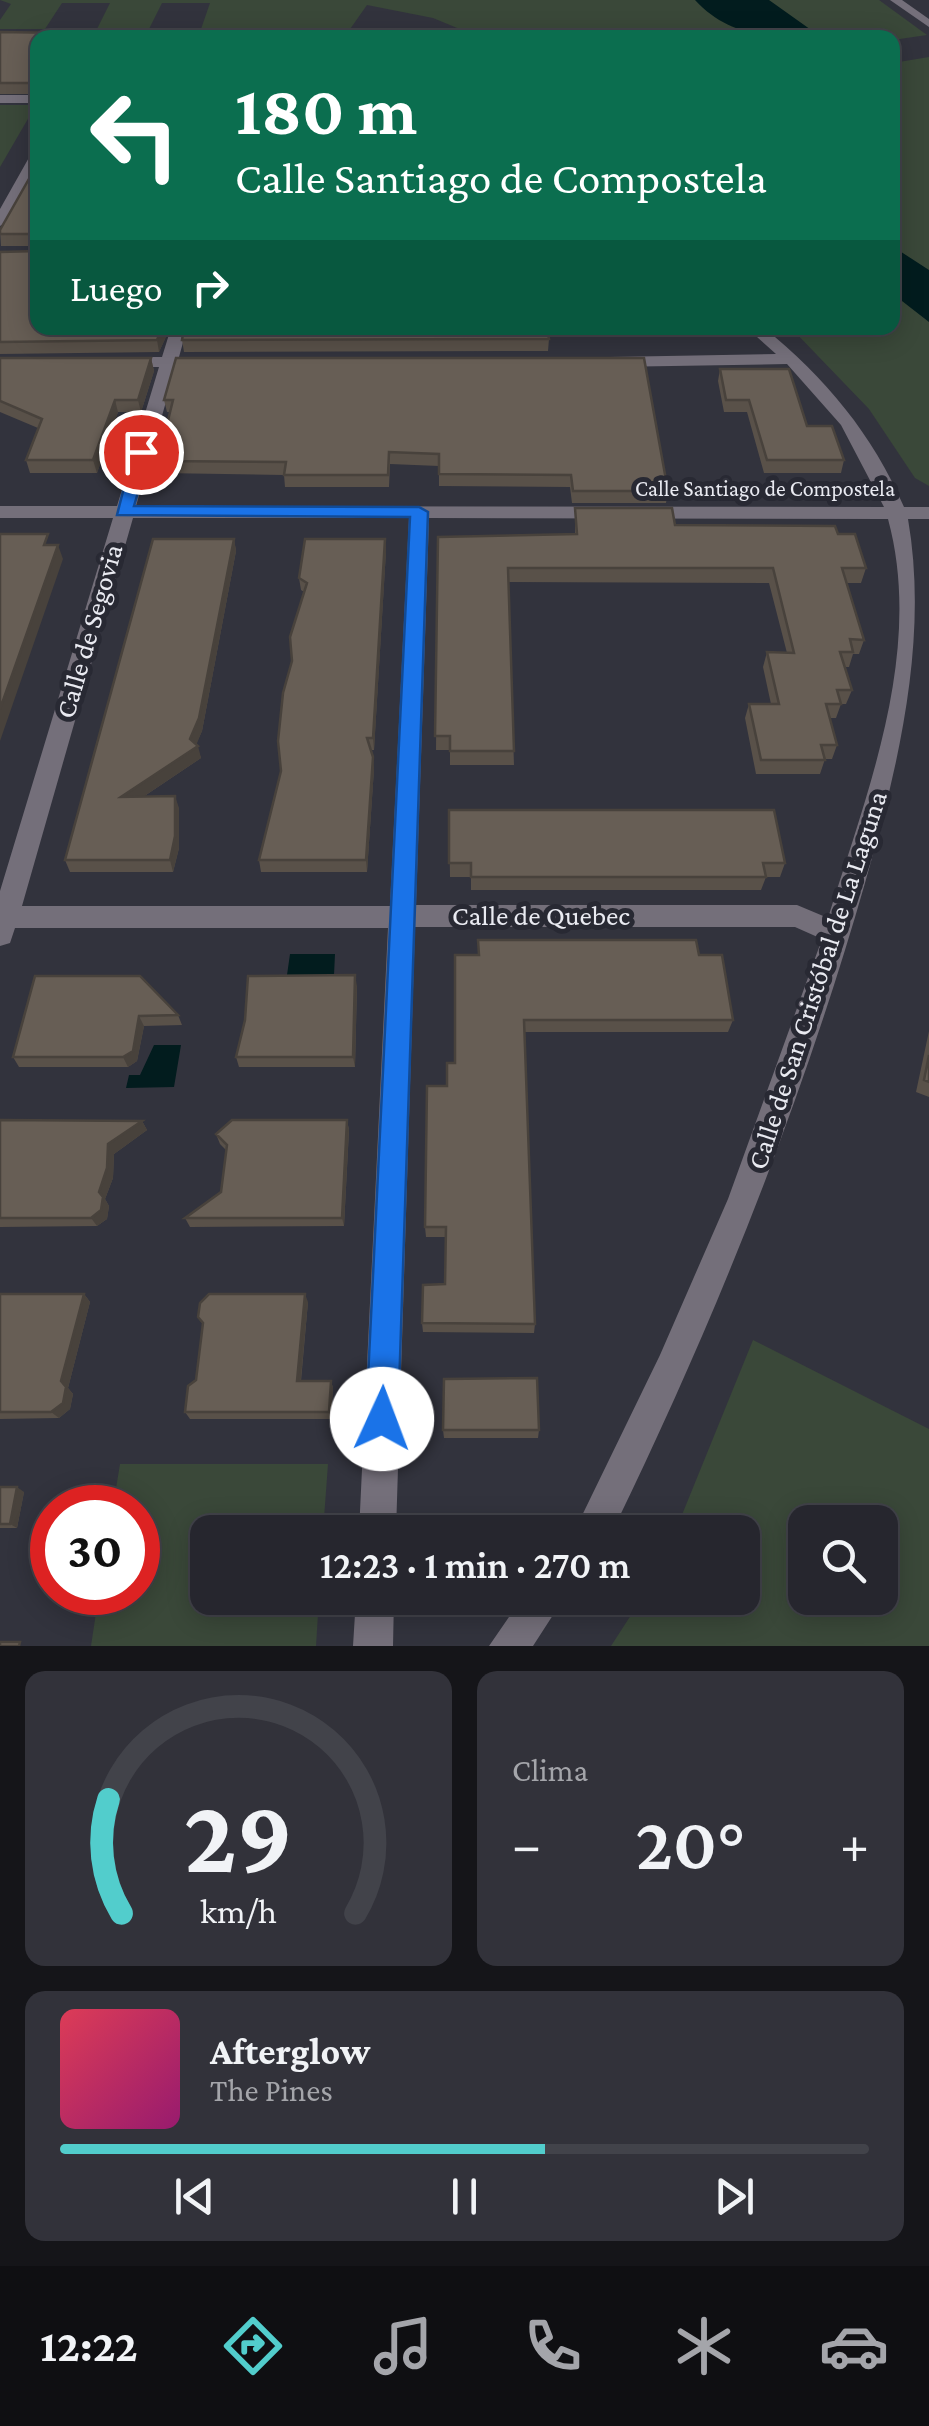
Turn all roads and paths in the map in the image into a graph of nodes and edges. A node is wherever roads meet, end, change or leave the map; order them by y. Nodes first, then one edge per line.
1 (896, 0) edge
2 (929, 24) edge
3 (0, 99) edge
4 (30, 99) edge
5 (30, 168) edge
6 (0, 222) edge
7 (177, 335) edge
8 (763, 335) edge
9 (791, 359) junction
10 (107, 362) edge
11 (168, 362) junction
12 (223, 362) edge
13 (596, 362) edge
14 (0, 512) edge
15 (124, 512) junction
16 (419, 512) junction
17 (896, 514) junction
18 (929, 514) edge
19 (402, 914) junction
20 (2, 923) edge
21 (838, 934) junction
22 (378, 1515) edge
23 (603, 1515) edge
24 (373, 1615) edge
25 (533, 1615) edge
26 (372, 1646) edge
27 (509, 1646) edge

1 - 2 street
3 - 4 street
5 - 6 street
7 - 11 street, Calle de Segovia
8 - 9 street, Calle de San Cristóbal de La Laguna
9 - 13 street
9 - 17 street, Calle de San Cristóbal de La Laguna
10 - 11 street
11 - 12 street
11 - 15 street, Calle de Segovia
14 - 15 street, Calle Santiago de Compostela
15 - 16 street, Calle Santiago de Compostela
15 - 20 street, Calle de Segovia
16 - 17 street, Calle Santiago de Compostela
16 - 19 street
17 - 18 street, Calle Santiago de Compostela
17 - 21 street, Calle de San Cristóbal de La Laguna
19 - 20 street, Calle de Quebec
19 - 21 street, Calle de Quebec
19 - 22 street
21 - 23 street, Calle de San Cristóbal de La Laguna
24 - 26 street
25 - 27 street

